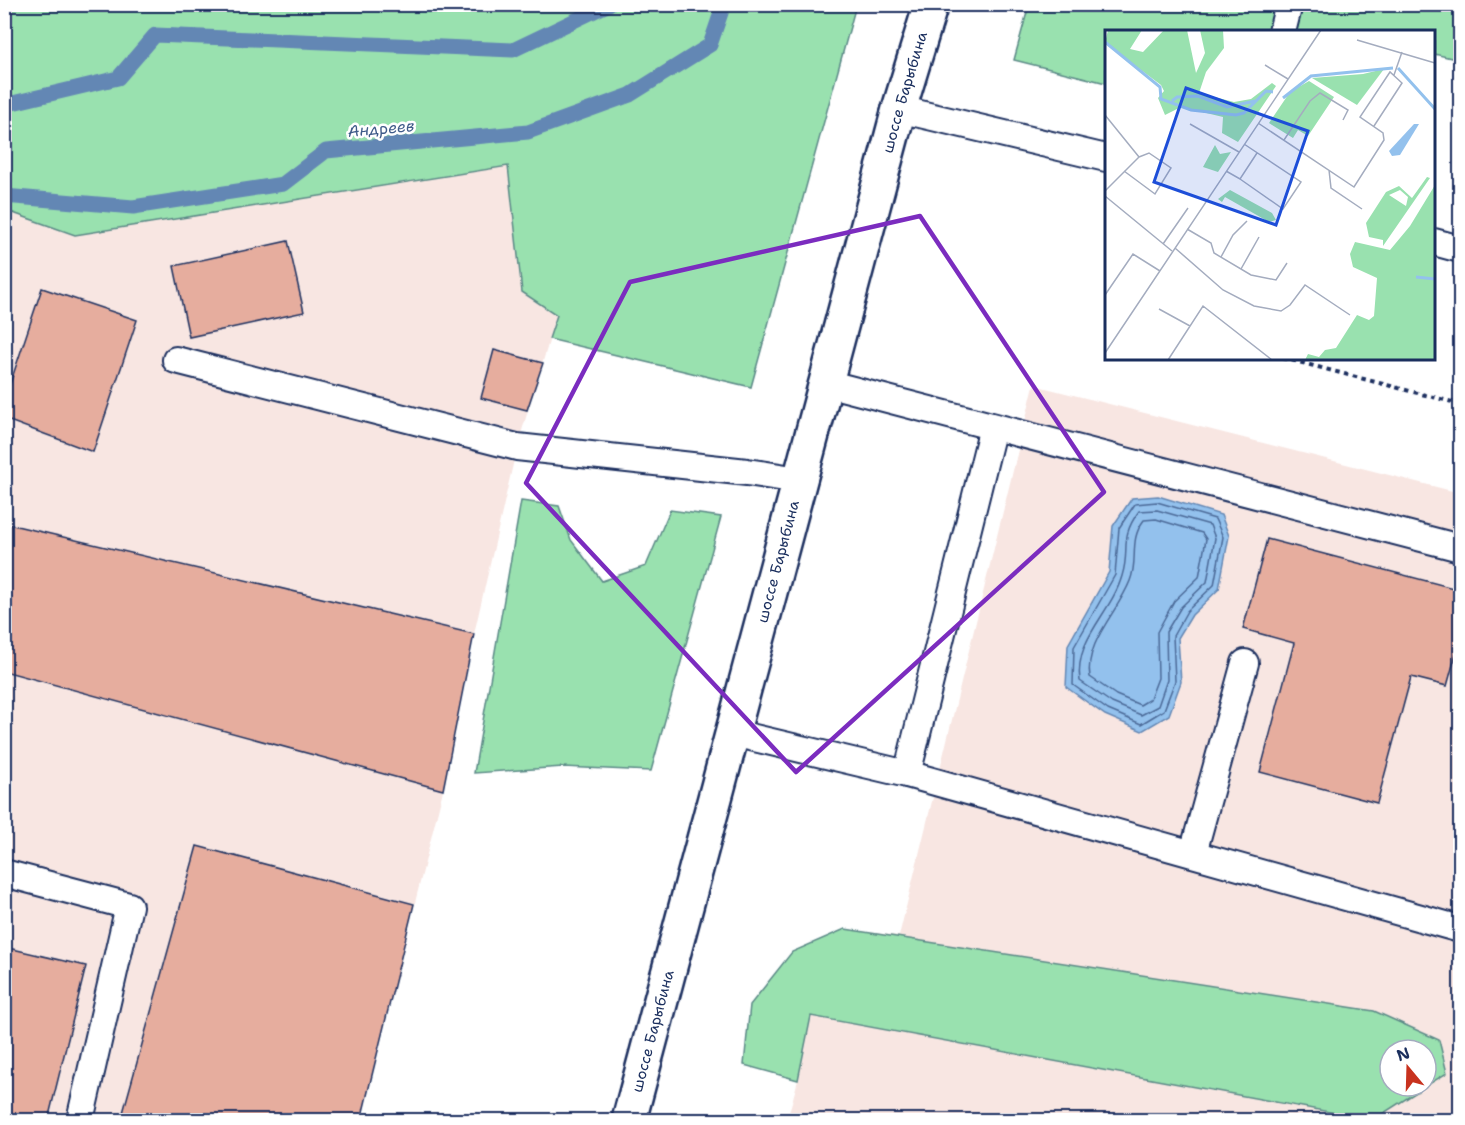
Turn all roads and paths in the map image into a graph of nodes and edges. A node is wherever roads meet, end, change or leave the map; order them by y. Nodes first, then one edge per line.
1 (931, 4) edge
2 (1289, 4) edge
3 (1282, 30) edge
4 (899, 109) junction
5 (1105, 158) edge
6 (1435, 242) edge
7 (1461, 249) edge
8 (176, 360) dead end
9 (1291, 360) edge
10 (826, 383) junction
11 (1461, 404) edge
12 (993, 428) junction
13 (799, 480) junction
14 (1461, 548) edge
15 (1245, 663) dead end
16 (733, 733) junction
17 (907, 774) junction
18 (1193, 853) junction
19 (4, 873) edge
20 (1461, 929) edge
21 (80, 1120) edge
22 (629, 1120) edge

1 - 4 main road, шоссе Барыбина
2 - 3 lane
4 - 5 lane
4 - 10 main road, шоссе Барыбина
6 - 7 lane
8 - 13 lane
9 - 11 path
10 - 12 lane
10 - 13 main road, шоссе Барыбина
12 - 14 lane
12 - 17 lane
13 - 16 main road, шоссе Барыбина
15 - 18 lane
16 - 17 lane
16 - 22 main road, шоссе Барыбина
17 - 18 lane
18 - 20 lane
19 - 21 lane

